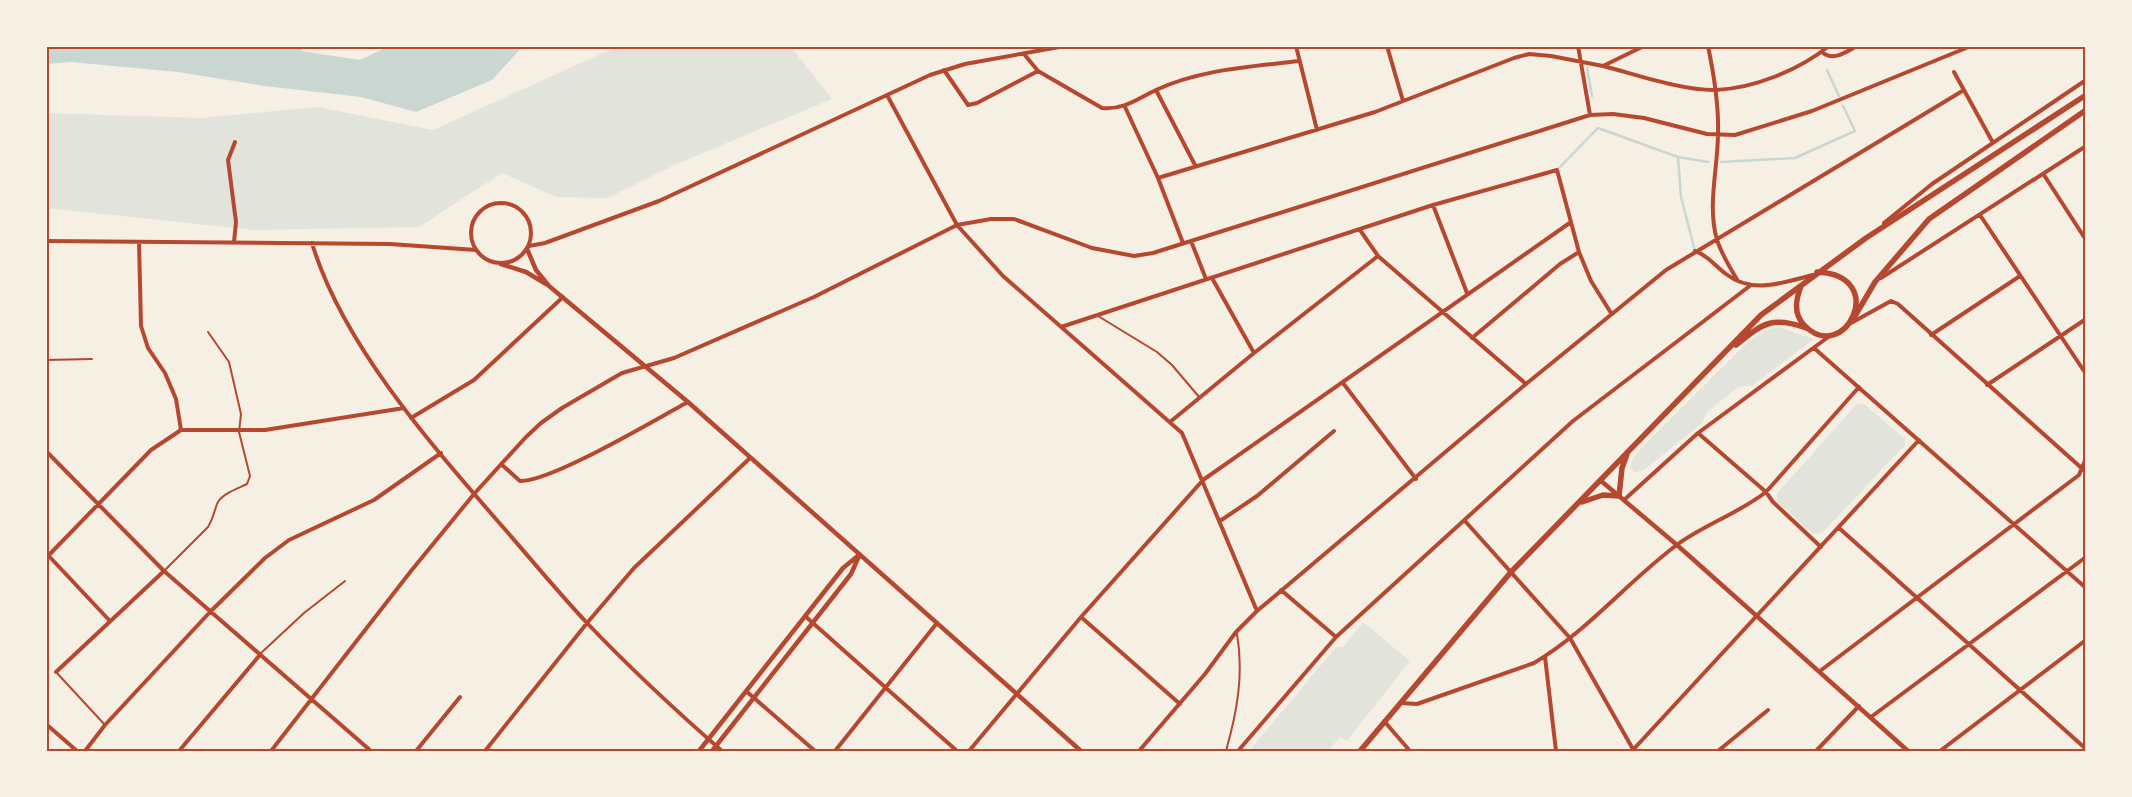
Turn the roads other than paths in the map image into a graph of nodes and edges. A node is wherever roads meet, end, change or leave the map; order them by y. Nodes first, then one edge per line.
1 (1065, 46) edge
2 (1296, 46) edge
3 (1387, 46) edge
4 (1578, 46) edge
5 (1644, 46) edge
6 (1708, 46) edge
7 (1830, 46) edge
8 (1858, 46) edge
9 (1971, 46) edge
10 (1822, 52) junction
11 (1024, 54) junction
12 (1580, 60) junction
13 (1299, 61) junction
14 (1603, 66) junction
15 (944, 70) junction
16 (1038, 71) junction
17 (1954, 72) dead end
18 (2086, 80) edge
19 (1156, 90) junction
20 (1716, 90) junction
21 (1964, 90) junction
22 (887, 95) junction
23 (2086, 95) edge
24 (1403, 101) junction
25 (1125, 107) junction
26 (2086, 110) edge
27 (1590, 115) junction
28 (1317, 130) junction
29 (1718, 136) junction
30 (1992, 141) junction
31 (235, 142) dead end
32 (2086, 146) edge
33 (1195, 165) junction
34 (2044, 175) junction
35 (1158, 178) junction
36 (1433, 205) junction
37 (1980, 215) junction
38 (1570, 222) junction
39 (957, 225) junction
40 (1360, 230) junction
41 (1866, 238) junction
42 (1717, 239) junction
43 (2086, 240) edge
44 (46, 241) edge
45 (1191, 241) junction
46 (139, 242) junction
47 (234, 242) junction
48 (312, 242) junction
49 (1182, 243) junction
50 (528, 247) junction
51 (476, 250) junction
52 (1695, 251) junction
53 (1579, 252) junction
54 (1378, 256) junction
55 (501, 264) junction
56 (1815, 274) junction
57 (2020, 276) junction
58 (1212, 278) junction
59 (1206, 279) junction
60 (1738, 281) junction
61 (1875, 282) junction
62 (1802, 284) junction
63 (550, 286) junction
64 (1751, 286) junction
65 (1467, 293) junction
66 (564, 297) junction
67 (1441, 313) junction
68 (1611, 313) junction
69 (1097, 315) junction
70 (1854, 316) junction
71 (2086, 319) edge
72 (1851, 323) junction
73 (1061, 327) junction
74 (1808, 329) junction
75 (208, 332) dead end
76 (1831, 335) junction
77 (1932, 335) junction
78 (2060, 335) junction
79 (1472, 338) junction
80 (1814, 348) junction
81 (1254, 353) junction
82 (1723, 356) junction
83 (92, 359) dead end
84 (46, 360) edge
85 (646, 366) junction
86 (2086, 374) edge
87 (1343, 383) junction
88 (1526, 384) junction
89 (1987, 385) junction
90 (1860, 387) junction
91 (1200, 398) junction
92 (688, 402) junction
93 (404, 408) junction
94 (411, 418) junction
95 (1170, 422) junction
96 (181, 430) junction
97 (1334, 431) dead end
98 (239, 432) junction
99 (1698, 433) junction
100 (1919, 440) junction
101 (46, 451) edge
102 (1628, 452) junction
103 (441, 453) junction
104 (750, 458) junction
105 (2086, 458) edge
106 (501, 464) junction
107 (2081, 468) junction
108 (2086, 472) edge
109 (1416, 478) junction
110 (1203, 480) junction
111 (1600, 480) junction
112 (1766, 492) junction
113 (474, 494) junction
114 (1621, 498) junction
115 (97, 504) junction
116 (1574, 506) junction
117 (1220, 521) junction
118 (1464, 521) junction
119 (2016, 524) junction
120 (1839, 528) junction
121 (1677, 545) junction
122 (1821, 547) junction
123 (47, 555) edge
124 (859, 555) junction
125 (2086, 557) edge
126 (164, 571) junction
127 (2067, 571) junction
128 (1511, 572) junction
129 (345, 581) dead end
130 (2086, 588) edge
131 (1281, 590) junction
132 (1918, 597) junction
133 (1256, 611) junction
134 (210, 612) junction
135 (805, 616) junction
136 (1757, 616) junction
137 (1081, 617) junction
138 (109, 620) junction
139 (813, 622) junction
140 (587, 623) junction
141 (937, 624) junction
142 (1236, 632) junction
143 (1336, 637) junction
144 (1570, 638) junction
145 (2086, 640) edge
146 (1969, 645) junction
147 (259, 656) junction
148 (1545, 657) junction
149 (1820, 671) junction
150 (56, 672) joint
151 (886, 688) junction
152 (2020, 690) junction
153 (746, 691) junction
154 (1017, 694) junction
155 (460, 697) dead end
156 (754, 697) junction
157 (311, 700) junction
158 (1400, 702) junction
159 (1180, 704) junction
160 (1859, 706) junction
161 (1768, 710) dead end
162 (1871, 717) junction
163 (1384, 722) junction
164 (46, 724) edge
165 (105, 725) junction
166 (708, 739) junction
167 (716, 746) junction
168 (1633, 750) edge
169 (2085, 750) edge
170 (77, 751) edge
171 (84, 751) edge
172 (179, 751) edge
173 (271, 751) edge
174 (371, 751) edge
175 (416, 751) edge
176 (485, 751) edge
177 (699, 751) edge
178 (712, 751) edge
179 (722, 751) edge
180 (815, 751) edge
181 (835, 751) edge
182 (957, 751) edge
183 (970, 751) edge
184 (1082, 751) edge
185 (1139, 751) edge
186 (1226, 751) edge
187 (1238, 751) edge
188 (1360, 751) edge
189 (1410, 751) edge
190 (1556, 751) edge
191 (1718, 751) edge
192 (1816, 751) edge
193 (1908, 751) edge
194 (1940, 751) edge

1 - 11 street
2 - 13 street
3 - 24 street
4 - 12 street
5 - 14 street
6 - 20 street
7 - 10 street
8 - 10 street
9 - 29 street
10 - 20 street
11 - 15 street
11 - 16 street
12 - 14 street
12 - 24 street
12 - 27 street
13 - 19 street
13 - 28 street
14 - 20 street
15 - 16 street
15 - 22 street
16 - 25 street
17 - 21 street
18 - 30 street
19 - 25 street
19 - 33 street
20 - 29 street
21 - 30 street
21 - 42 street
22 - 39 street
22 - 50 street
23 - 41 main road
24 - 28 street
25 - 35 street
26 - 61 main road
27 - 29 street
27 - 45 street
28 - 33 street
29 - 42 street
30 - 41 street
31 - 47 street
32 - 34 street
33 - 35 street
34 - 37 street
34 - 43 street
35 - 49 street
36 - 38 street
36 - 40 street
36 - 65 street
37 - 57 street
37 - 61 street
38 - 53 street
38 - 65 street
39 - 49 street
39 - 73 street
39 - 85 street
40 - 54 street
40 - 58 street
41 - 56 main road
42 - 52 street
42 - 60 street
44 - 46 street
45 - 49 street
45 - 59 street
46 - 47 street
46 - 96 street
47 - 48 street
48 - 51 street
48 - 93 street
50 - 51 street
50 - 55 street
50 - 63 street
51 - 55 street
52 - 60 street
52 - 68 street
53 - 68 street
53 - 79 street
54 - 67 street
54 - 81 street
55 - 63 street
56 - 62 main road
56 - 64 street
56 - 70 main road
57 - 77 street
57 - 78 street
58 - 59 street
58 - 81 street
59 - 69 street
60 - 64 street
61 - 70 main road
62 - 74 main road
62 - 82 main road
63 - 66 street
64 - 118 street
65 - 67 street
66 - 85 street
66 - 94 street
67 - 79 street
67 - 87 street
68 - 88 street
69 - 73 street
69 - 91 lane
70 - 72 main road
71 - 78 street
72 - 76 main road
72 - 77 street
73 - 95 street
74 - 76 main road
74 - 82 main road
75 - 98 lane
76 - 80 street
77 - 89 street
78 - 86 street
78 - 89 street
79 - 88 street
80 - 90 street
80 - 99 street
81 - 91 street
82 - 102 main road
83 - 84 lane
85 - 92 street
85 - 106 street
87 - 109 street
87 - 110 street
88 - 109 street
89 - 107 street
90 - 100 street
90 - 112 street
91 - 95 street
92 - 104 street
92 - 106 street
93 - 94 street
93 - 98 street
94 - 103 street
95 - 110 street
96 - 98 street
96 - 115 street
97 - 117 street
98 - 126 lane
99 - 112 street
99 - 114 street
100 - 119 street
100 - 120 street
101 - 115 street
102 - 111 main road
102 - 114 main road
103 - 113 street
103 - 134 street
104 - 124 street
104 - 140 street
105 - 107 street
106 - 113 street
107 - 108 street
107 - 119 street
109 - 131 street
110 - 117 street
110 - 137 street
111 - 114 street
111 - 116 main road
112 - 121 street
112 - 122 street
113 - 140 street
113 - 157 street
114 - 116 main road
114 - 121 street
115 - 123 street
115 - 126 street
116 - 128 main road
117 - 133 street
118 - 128 street
118 - 143 street
119 - 127 street
119 - 132 street
120 - 122 street
120 - 132 street
121 - 136 street
121 - 144 street
122 - 136 street
123 - 138 street
124 - 135 street
124 - 139 street
124 - 141 street
125 - 127 street
126 - 134 street
126 - 138 street
127 - 130 street
127 - 146 street
128 - 144 street
128 - 158 main road
129 - 147 lane
131 - 133 street
131 - 143 street
132 - 146 street
132 - 149 street
133 - 142 street
134 - 147 street
134 - 165 street
135 - 139 street
135 - 153 street
136 - 149 street
136 - 168 street
137 - 154 street
137 - 159 street
138 - 150 street
139 - 151 street
139 - 156 street
140 - 166 street
140 - 176 street
141 - 151 street
141 - 154 street
142 - 159 street
142 - 186 lane
143 - 187 street
144 - 148 street
144 - 168 street
145 - 152 street
146 - 152 street
146 - 162 street
147 - 157 street
147 - 172 street
148 - 158 street
148 - 190 street
149 - 160 street
150 - 165 lane
151 - 181 street
151 - 182 street
152 - 169 street
152 - 194 street
153 - 156 street
153 - 166 street
154 - 183 street
154 - 184 street
155 - 175 street
156 - 167 street
156 - 180 street
157 - 173 street
157 - 174 street
158 - 163 main road
159 - 185 street
160 - 162 street
160 - 192 street
161 - 191 street
162 - 193 street
163 - 188 main road
163 - 189 street
164 - 170 street
165 - 171 street
166 - 167 street
166 - 177 street
167 - 178 street
167 - 179 street

